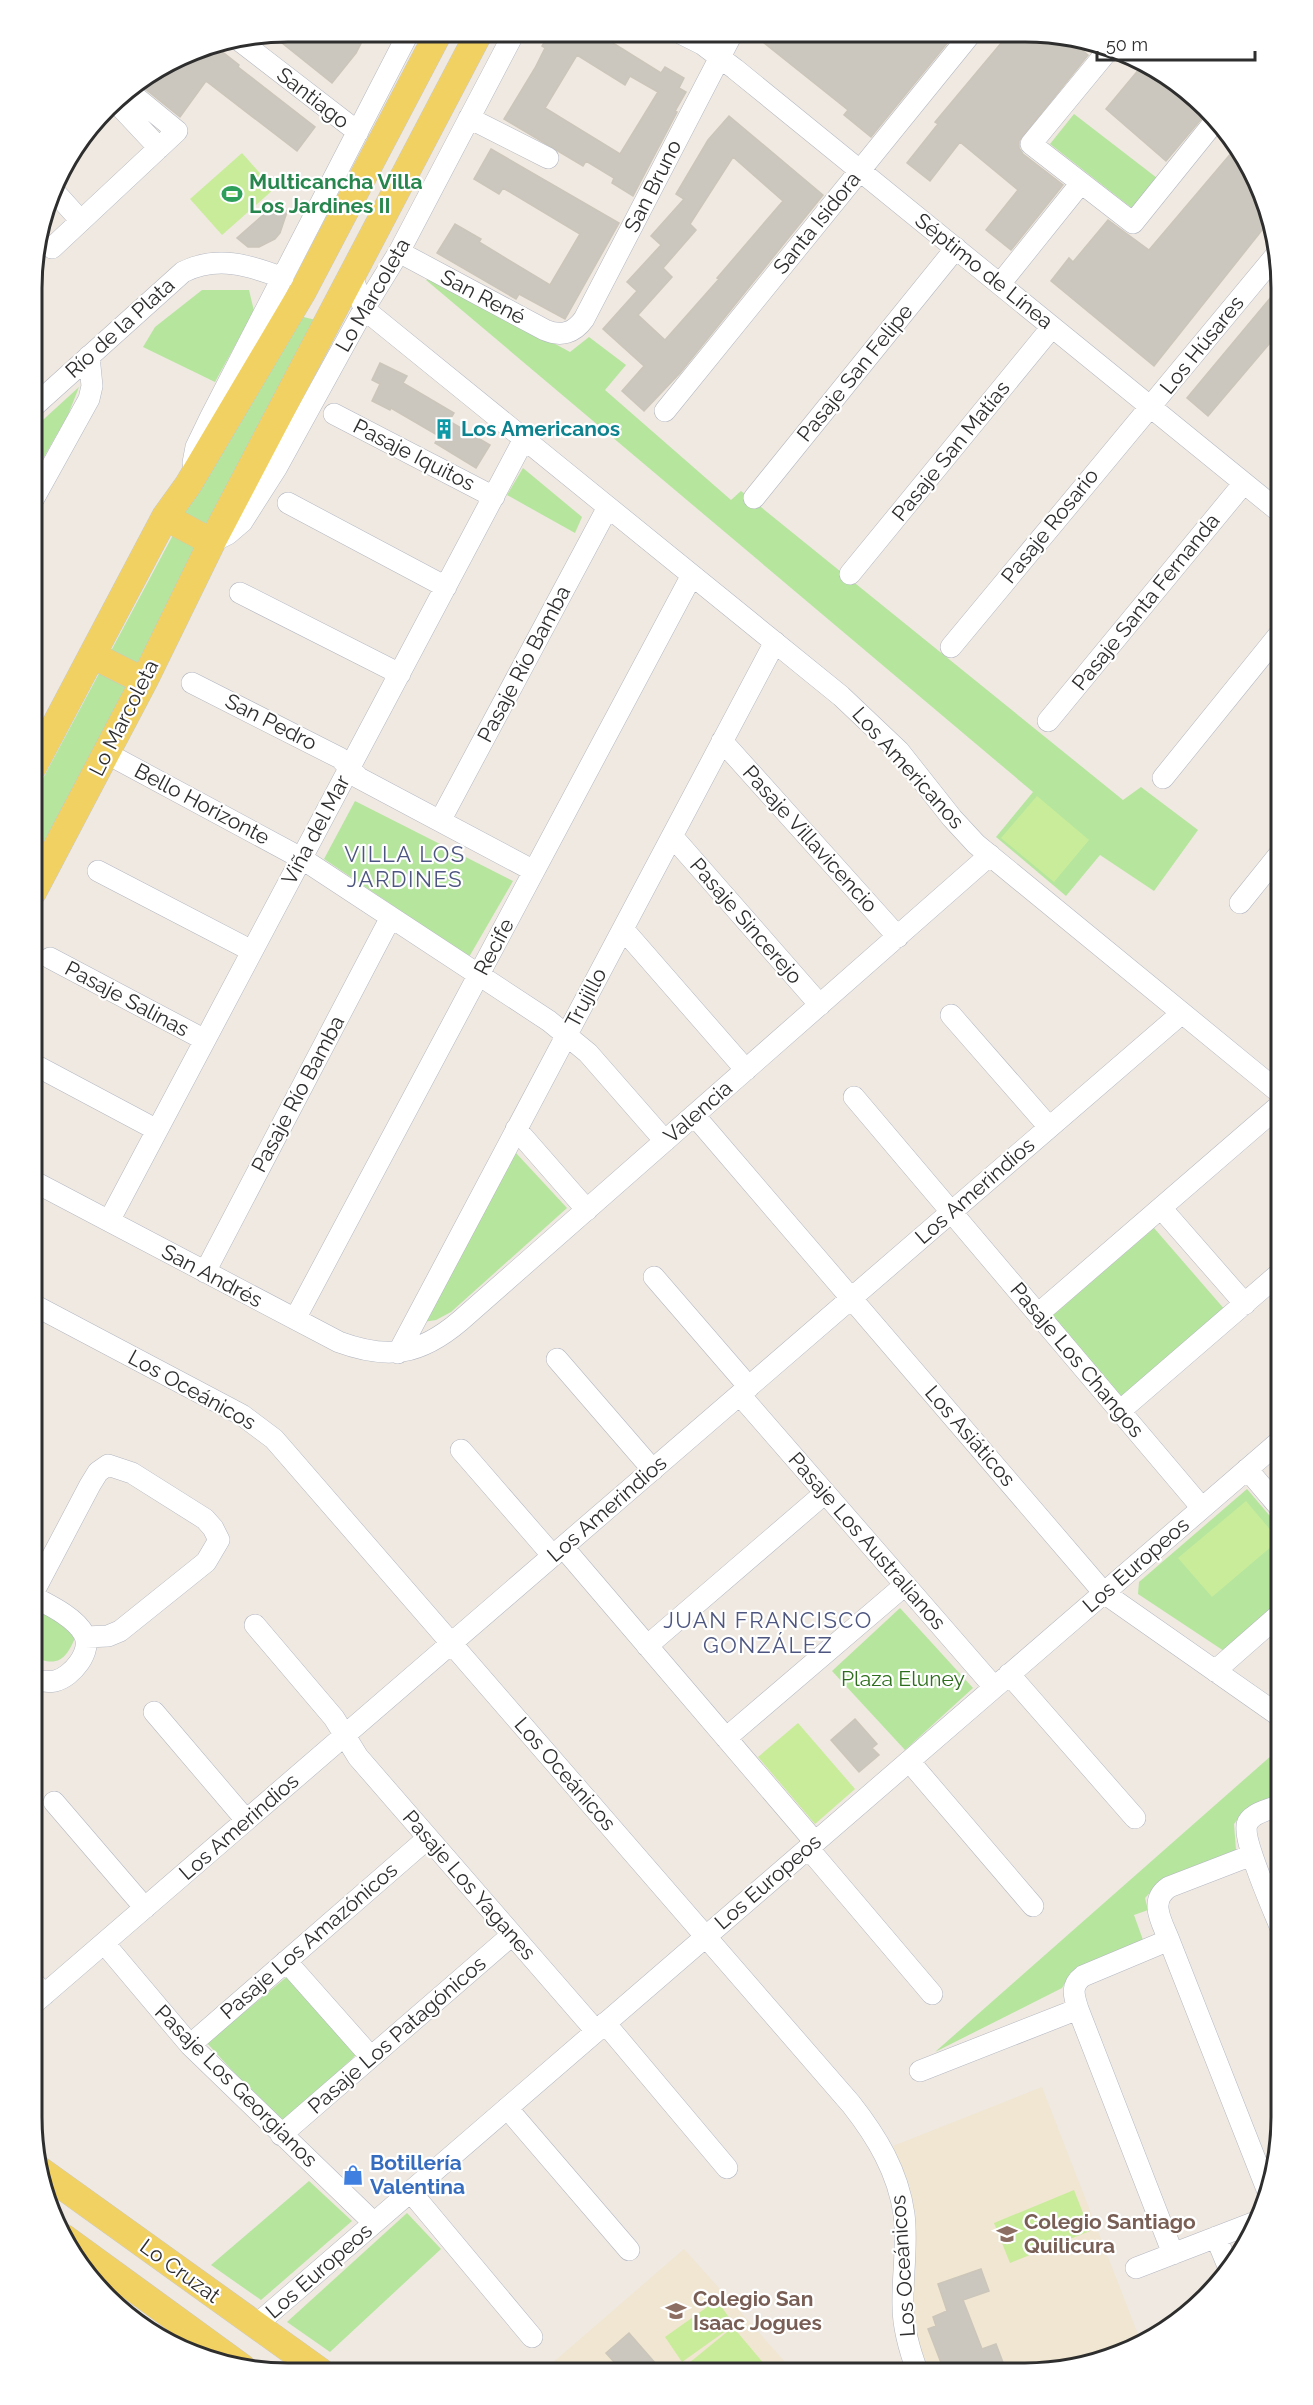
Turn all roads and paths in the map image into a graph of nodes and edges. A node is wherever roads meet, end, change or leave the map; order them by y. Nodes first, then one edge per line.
1 (404, 42) edge
2 (434, 42) edge
3 (474, 42) edge
4 (509, 42) edge
5 (695, 42) edge
6 (728, 42) edge
7 (964, 42) edge
8 (246, 46) edge
9 (1104, 55) edge
10 (720, 57) junction
11 (134, 96) edge
12 (122, 107) edge
13 (470, 118) junction
14 (1211, 127) edge
15 (358, 132) junction
16 (159, 148) junction
17 (548, 158) dead end
18 (860, 171) junction
19 (1081, 183) junction
20 (60, 197) edge
21 (81, 221) junction
22 (51, 248) dead end
23 (956, 248) junction
24 (399, 252) junction
25 (1269, 263) edge
26 (352, 276) junction
27 (283, 278) junction
28 (1000, 284) junction
29 (364, 309) junction
30 (1052, 327) junction
31 (568, 333) joint
32 (89, 356) junction
33 (42, 398) edge
34 (1151, 408) junction
35 (665, 411) dead end
36 (334, 414) dead end
37 (524, 439) junction
38 (1244, 483) junction
39 (42, 484) edge
40 (188, 484) junction
41 (494, 497) junction
42 (754, 498) dead end
43 (288, 503) dead end
44 (1271, 505) edge
45 (608, 507) junction
46 (165, 517) junction
47 (212, 542) junction
48 (692, 574) junction
49 (850, 574) dead end
50 (446, 587) junction
51 (240, 593) dead end
52 (775, 642) junction
53 (1271, 644) edge
54 (951, 647) dead end
55 (92, 655) junction
56 (400, 674) junction
57 (144, 681) junction
58 (192, 683) dead end
59 (1048, 721) dead end
60 (723, 741) junction
61 (42, 749) edge
62 (106, 753) junction
63 (350, 768) junction
64 (1163, 778) dead end
65 (440, 821) junction
66 (672, 836) junction
67 (990, 855) junction
68 (301, 858) junction
69 (1271, 864) edge
70 (98, 871) dead end
71 (534, 871) junction
72 (42, 875) edge
73 (1240, 903) dead end
74 (391, 917) junction
75 (623, 929) junction
76 (898, 937) junction
77 (252, 951) junction
78 (50, 958) dead end
79 (479, 975) junction
80 (820, 1005) junction
81 (1182, 1013) junction
82 (951, 1015) dead end
83 (567, 1034) junction
84 (205, 1040) junction
85 (42, 1069) edge
86 (746, 1070) junction
87 (1271, 1086) edge
88 (854, 1097) dead end
89 (1271, 1113) edge
90 (694, 1115) junction
91 (1049, 1127) junction
92 (516, 1129) junction
93 (157, 1130) junction
94 (665, 1141) junction
95 (42, 1186) edge
96 (1161, 1208) junction
97 (586, 1210) junction
98 (951, 1212) junction
99 (109, 1221) junction
100 (205, 1272) junction
101 (654, 1277) dead end
102 (1271, 1281) edge
103 (851, 1298) junction
104 (1245, 1304) junction
105 (42, 1309) edge
106 (1038, 1314) junction
107 (296, 1319) junction
108 (398, 1353) junction
109 (557, 1359) dead end
110 (744, 1391) junction
111 (1120, 1411) junction
112 (1271, 1449) edge
113 (461, 1450) dead end
114 (1247, 1469) junction
115 (652, 1470) junction
116 (825, 1493) junction
117 (1271, 1497) edge
118 (1203, 1508) junction
119 (558, 1551) junction
120 (42, 1576) edge
121 (905, 1585) junction
122 (1104, 1593) junction
123 (42, 1601) edge
124 (1271, 1622) edge
125 (255, 1625) dead end
126 (86, 1637) junction
127 (452, 1643) junction
128 (647, 1646) junction
129 (1215, 1671) junction
130 (42, 1680) edge
131 (1002, 1681) junction
132 (1271, 1710) edge
133 (154, 1712) dead end
134 (345, 1736) junction
135 (726, 1738) junction
136 (909, 1761) junction
137 (54, 1802) dead end
138 (1271, 1809) edge
139 (1135, 1818) dead end
140 (246, 1820) junction
141 (428, 1838) junction
142 (812, 1845) junction
143 (1252, 1855) junction
144 (1271, 1903) edge
145 (1033, 1906) dead end
146 (144, 1908) junction
147 (512, 1935) junction
148 (706, 1936) junction
149 (1169, 1940) junction
150 (104, 1943) junction
151 (286, 1961) junction
152 (42, 1989) edge
153 (932, 1994) dead end
154 (1078, 2009) junction
155 (600, 2027) junction
156 (190, 2045) junction
157 (371, 2057) junction
158 (920, 2071) dead end
159 (507, 2108) junction
160 (281, 2135) junction
161 (727, 2168) dead end
162 (49, 2177) edge
163 (1263, 2180) edge
164 (410, 2191) junction
165 (374, 2223) junction
166 (1243, 2231) edge
167 (1216, 2237) junction
168 (81, 2250) edge
169 (629, 2250) dead end
170 (1173, 2254) junction
171 (1225, 2260) edge
172 (1136, 2268) dead end
173 (256, 2325) junction
174 (532, 2337) dead end
175 (226, 2355) edge
176 (308, 2363) edge
177 (915, 2363) edge

1 - 15 street
2 - 40 main road
3 - 26 main road, Lo Marcoleta
4 - 13 street, Lo Marcoleta
5 - 10 street, Séptimo de Línea
6 - 10 street, San Bruno
7 - 18 street, Santa Isidora
8 - 15 street, Santiago
9 - 19 street
10 - 18 street, Séptimo de Línea
10 - 31 street, San Bruno
11 - 16 street
12 - 16 street
13 - 17 street
13 - 24 street, Lo Marcoleta
14 - 19 street
15 - 27 street
16 - 21 street
18 - 23 street, Séptimo de Línea
18 - 35 street, Santa Isidora
19 - 28 street
20 - 21 street
21 - 22 street
23 - 28 street, Séptimo de Línea
23 - 42 street, Pasaje San Felipe
24 - 29 street, Lo Marcoleta
24 - 31 street, San René
25 - 34 street, Los Húsares
26 - 29 street
26 - 47 main road, Lo Marcoleta
27 - 32 street, Río de la Plata
27 - 40 street
28 - 30 street, Séptimo de Línea
29 - 37 street, Los Americanos
29 - 47 street, Lo Marcoleta
30 - 34 street, Séptimo de Línea
30 - 49 street, Pasaje San Matías
32 - 33 street, Río de la Plata
32 - 39 street
34 - 38 street, Séptimo de Línea
34 - 54 street, Pasaje Rosario
36 - 41 street, Pasaje Iquitos
37 - 41 street, Viña del Mar
37 - 45 street, Los Americanos
38 - 44 street, Séptimo de Línea
38 - 59 street, Pasaje Santa Fernanda
40 - 46 main road
41 - 50 street, Viña del Mar
43 - 50 street
45 - 48 street, Los Americanos
45 - 65 street, Pasaje Río Bamba
46 - 47 main road
46 - 55 main road
47 - 57 main road, Lo Marcoleta
48 - 52 street, Los Americanos
48 - 71 street, Recife
50 - 56 street, Viña del Mar
51 - 56 street
52 - 60 street, Trujillo
52 - 67 street, Los Americanos
53 - 64 street
55 - 57 main road
55 - 61 main road
56 - 63 street, Viña del Mar
57 - 62 main road, Lo Marcoleta
58 - 63 street, San Pedro
60 - 66 street, Trujillo
60 - 76 street, Pasaje Villavicencio
62 - 68 street, Bello Horizonte
62 - 72 main road, Lo Marcoleta
63 - 65 street, San Pedro
63 - 68 street, Viña del Mar
65 - 71 street, San Pedro
66 - 75 street, Trujillo
66 - 80 street, Pasaje Sincerejo
67 - 76 street, Valencia
67 - 81 street, Los Americanos
68 - 74 street, Bello Horizonte
68 - 77 street, Viña del Mar
69 - 73 street
70 - 77 street
71 - 79 street, Recife
74 - 79 street, Bello Horizonte
74 - 100 street, Pasaje Río Bamba
75 - 83 street, Trujillo
75 - 86 street
76 - 80 street, Valencia
77 - 84 street, Viña del Mar
78 - 84 street, Pasaje Salinas
79 - 83 street, Bello Horizonte
79 - 107 street, Recife
80 - 86 street, Valencia
81 - 87 street, Los Americanos
81 - 91 street, Los Amerindios
82 - 91 street
83 - 92 street, Trujillo
83 - 94 street, Bello Horizonte
84 - 93 street, Viña del Mar
85 - 93 street
86 - 90 street, Valencia
88 - 98 street, Pasaje Los Changos
89 - 96 street
90 - 94 street, Valencia
90 - 103 street, Los Asiáticos
91 - 98 street, Los Amerindios
92 - 97 street
92 - 108 street, Trujillo
93 - 99 street, Viña del Mar
94 - 97 street, Valencia
95 - 99 street, San Andrés
96 - 104 street
96 - 106 street
97 - 108 street, Valencia
98 - 103 street, Los Amerindios
98 - 106 street, Pasaje Los Changos
99 - 100 street, San Andrés
100 - 107 street, San Andrés
101 - 110 street, Pasaje Los Australianos
102 - 104 street
103 - 110 street, Los Amerindios
103 - 122 street, Los Asiáticos
104 - 111 street
105 - 127 street, Los Oceánicos
106 - 111 street, Pasaje Los Changos
107 - 108 street, San Andrés
109 - 115 street
110 - 115 street, Los Amerindios
110 - 116 street, Pasaje Los Australianos
111 - 118 street, Pasaje Los Changos
112 - 114 street, Los Europeos
113 - 119 street
114 - 117 street
114 - 118 street, Los Europeos
115 - 119 street, Los Amerindios
116 - 121 street, Pasaje Los Australianos
116 - 128 street
118 - 122 street, Los Europeos
119 - 127 street, Los Amerindios
119 - 128 street
120 - 126 street
121 - 131 street, Pasaje Los Australianos
121 - 135 street
122 - 129 street, Los Asiáticos
122 - 131 street, Los Europeos
123 - 126 street
124 - 129 street
125 - 134 street, Pasaje Los Yaganes
126 - 130 street
127 - 134 street, Los Amerindios
127 - 148 street, Los Oceánicos
128 - 135 street
129 - 132 street, Los Asiáticos
131 - 136 street, Los Europeos
131 - 139 street, Pasaje Los Australianos
133 - 140 street
134 - 140 street, Los Amerindios
134 - 141 street, Pasaje Los Yaganes
135 - 142 street
136 - 142 street, Los Europeos
136 - 145 street
137 - 146 street
138 - 143 street
140 - 146 street, Los Amerindios
141 - 147 street, Pasaje Los Yaganes
141 - 151 street, Pasaje Los Amazónicos
142 - 148 street, Los Europeos
142 - 153 street
143 - 144 street
143 - 149 street
146 - 150 street, Los Amerindios
147 - 155 street, Pasaje Los Yaganes
147 - 157 street, Pasaje Los Patagónicos
148 - 155 street, Los Europeos
148 - 177 street, Los Oceánicos
149 - 154 street
149 - 163 street
150 - 152 street, Los Amerindios
150 - 156 street, Pasaje Los Georgianos
151 - 156 street, Pasaje Los Amazónicos
151 - 157 street
154 - 158 street
154 - 170 street
155 - 159 street, Los Europeos
155 - 161 street, Pasaje Los Yaganes
156 - 160 street, Pasaje Los Georgianos
157 - 160 street, Pasaje Los Patagónicos
159 - 164 street, Los Europeos
159 - 169 street
160 - 165 street, Pasaje Los Georgianos
162 - 173 main road, Lo Cruzat
164 - 165 street, Los Europeos
164 - 174 street
165 - 173 street, Los Europeos
166 - 167 street
167 - 170 street
167 - 171 street
168 - 175 main road, Lo Cruzat
170 - 172 street
173 - 176 main road, Lo Cruzat

